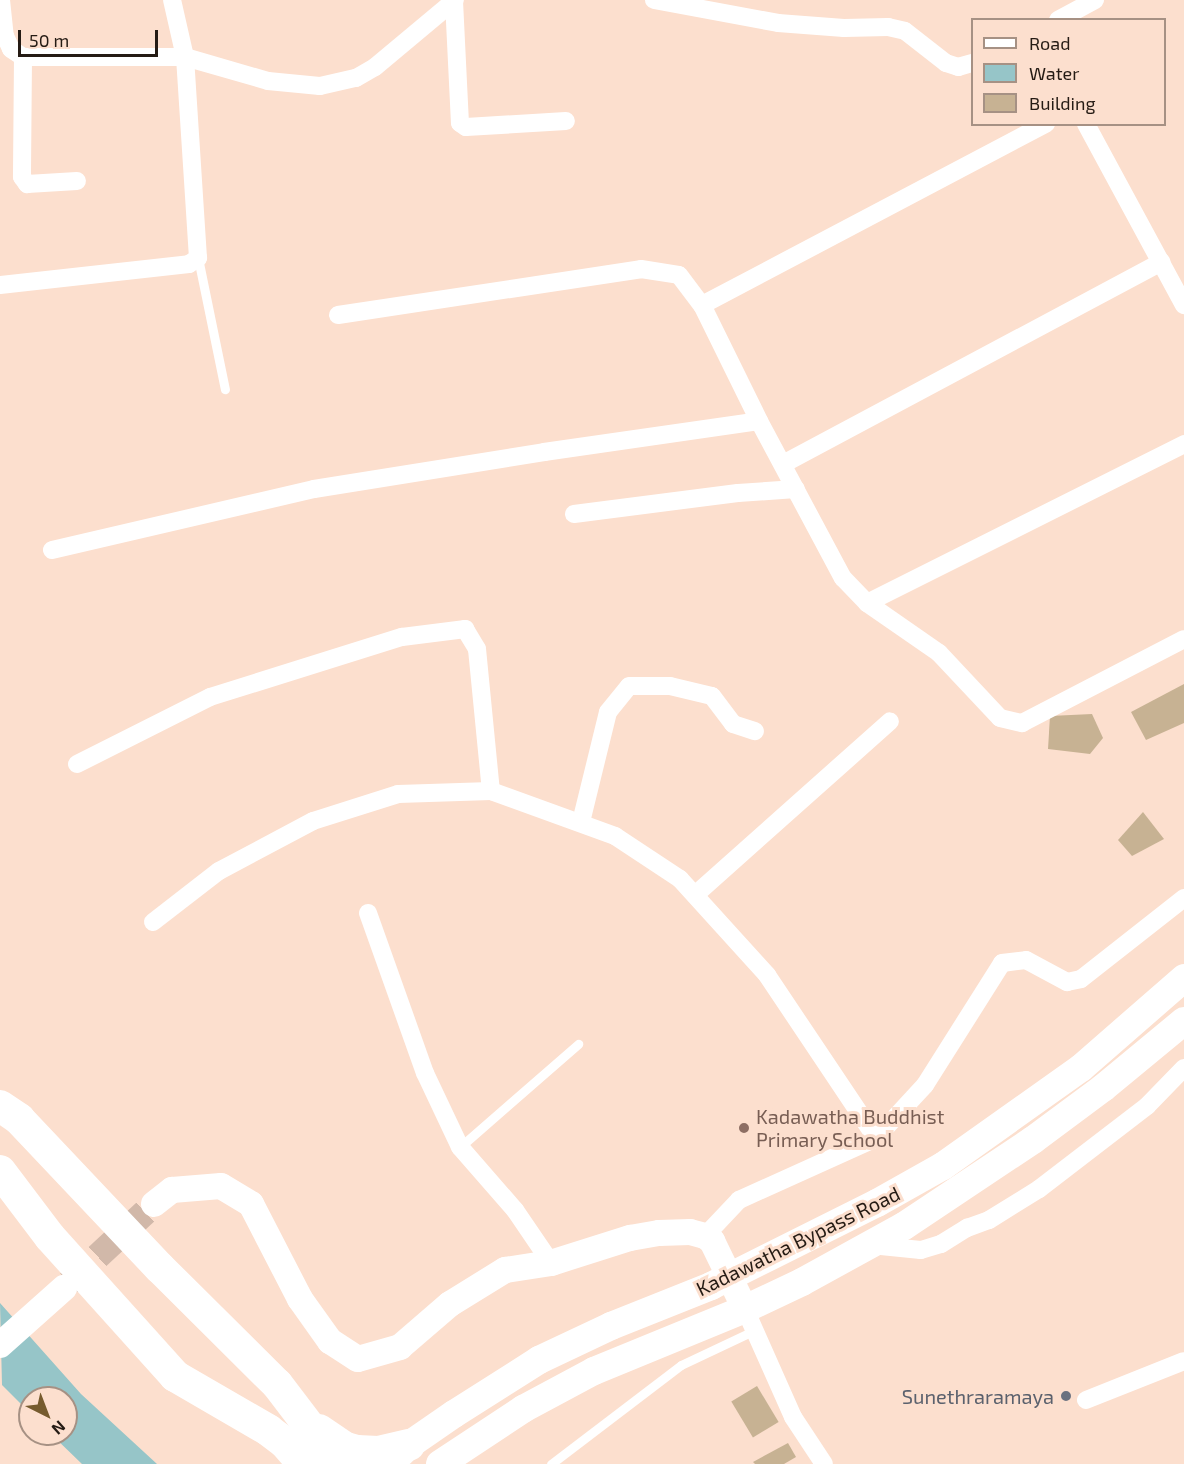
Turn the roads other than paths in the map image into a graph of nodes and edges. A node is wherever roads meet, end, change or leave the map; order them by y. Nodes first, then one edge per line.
1 (1, 0) edge
2 (172, 0) edge
3 (454, 0) edge
4 (654, 0) edge
5 (1095, 0) edge
6 (704, 4) edge
7 (1062, 18) edge
8 (23, 57) junction
9 (185, 57) junction
10 (971, 63) edge
11 (566, 121) dead end
12 (1042, 126) edge
13 (1087, 126) edge
14 (77, 181) dead end
15 (198, 258) junction
16 (1162, 262) junction
17 (0, 285) edge
18 (702, 305) junction
19 (1184, 305) edge
20 (338, 315) dead end
21 (225, 389) dead end
22 (759, 421) junction
23 (1184, 444) edge
24 (783, 464) junction
25 (796, 489) junction
26 (574, 514) dead end
27 (52, 550) dead end
28 (867, 603) junction
29 (1184, 639) edge
30 (890, 721) dead end
31 (755, 731) dead end
32 (77, 764) dead end
33 (491, 791) junction
34 (581, 822) junction
35 (694, 895) junction
36 (1184, 898) edge
37 (368, 913) dead end
38 (153, 922) dead end
39 (1184, 978) edge
40 (1184, 1021) edge
41 (578, 1044) dead end
42 (1184, 1068) edge
43 (0, 1106) edge
44 (876, 1138) junction
45 (460, 1147) junction
46 (0, 1171) edge
47 (154, 1204) tunnel mouth
48 (705, 1236) junction
49 (870, 1245) junction
50 (551, 1263) junction
51 (731, 1277) junction
52 (64, 1287) tunnel mouth
53 (750, 1319) junction
54 (0, 1345) edge
55 (1184, 1361) edge
56 (1086, 1400) dead end
57 (310, 1424) junction
58 (399, 1454) edge
59 (303, 1464) edge
60 (338, 1464) edge
61 (440, 1464) edge
62 (551, 1464) edge
63 (824, 1464) edge

1 - 8 street
2 - 9 street
3 - 9 street
3 - 11 street
4 - 6 street
5 - 7 street
6 - 10 street
8 - 9 street
8 - 14 street
9 - 15 street
12 - 18 street
13 - 16 street
15 - 17 street
15 - 21 lane
16 - 19 street
16 - 24 street
18 - 20 street
18 - 22 street
22 - 24 street
22 - 27 street
23 - 28 street
24 - 25 street
25 - 26 street
25 - 28 street
28 - 29 street
30 - 35 street
31 - 34 street
32 - 33 street
33 - 34 street
33 - 38 street
34 - 35 street
35 - 44 street
36 - 44 street
37 - 45 street
39 - 51 main road, Kadawatha Bypass Road
40 - 49 main road, Kadawatha Bypass Road
41 - 45 lane
42 - 49 street
43 - 57 highway
44 - 48 street
45 - 50 street
46 - 59 highway
47 - 50 street
48 - 50 street
48 - 51 street
49 - 53 main road, Kadawatha Bypass Road
51 - 53 street
51 - 58 main road, Kadawatha Bypass Road
52 - 54 street
53 - 61 main road, Kadawatha Bypass Road
53 - 62 lane
53 - 63 street
55 - 56 street
57 - 58 highway
57 - 60 highway

